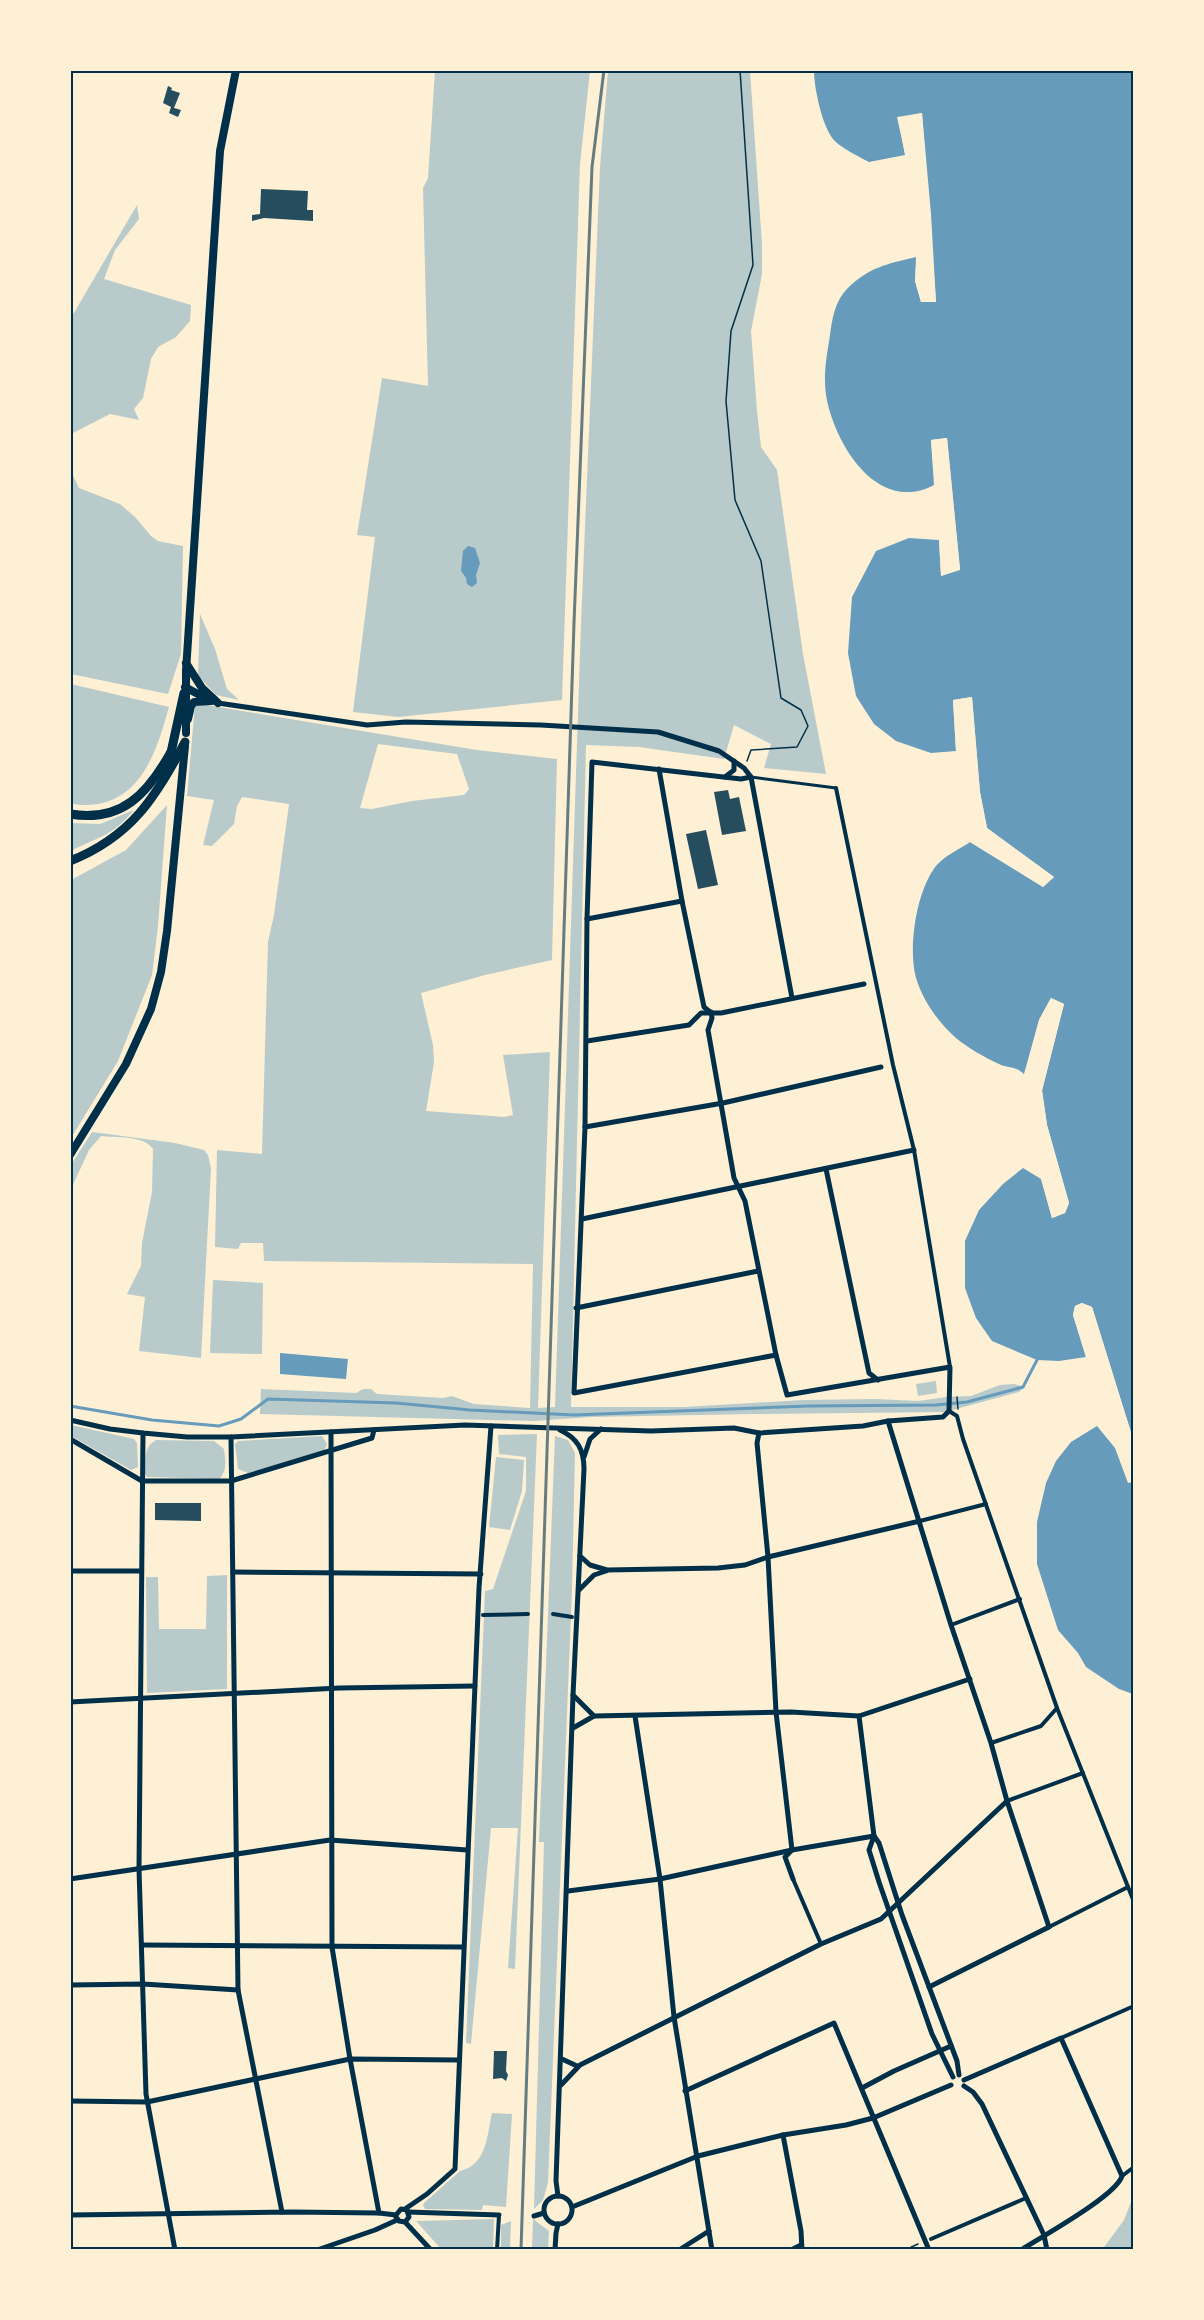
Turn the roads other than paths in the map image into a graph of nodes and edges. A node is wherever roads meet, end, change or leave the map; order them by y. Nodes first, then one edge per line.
1 (236, 70) edge
2 (186, 663) junction
3 (202, 688) junction
4 (185, 690) junction
5 (215, 702) junction
6 (185, 737) junction
7 (171, 752) junction
8 (734, 761) junction
9 (659, 769) junction
10 (725, 777) junction
11 (751, 777) junction
12 (164, 780) junction
13 (836, 788) joint
14 (70, 814) edge
15 (70, 861) edge
16 (682, 901) junction
17 (587, 919) junction
18 (864, 984) dead end
19 (792, 998) junction
20 (711, 1012) junction
21 (587, 1041) junction
22 (881, 1067) dead end
23 (722, 1103) junction
24 (585, 1127) junction
25 (914, 1150) junction
26 (70, 1155) edge
27 (826, 1169) junction
28 (736, 1185) junction
29 (582, 1219) junction
30 (758, 1271) junction
31 (576, 1308) junction
32 (776, 1355) junction
33 (950, 1367) junction
34 (869, 1373) junction
35 (878, 1380) junction
36 (862, 1382) junction
37 (949, 1409) junction
38 (70, 1420) edge
39 (888, 1421) junction
40 (491, 1426) junction
41 (556, 1428) junction
42 (601, 1429) junction
43 (374, 1430) junction
44 (331, 1432) junction
45 (143, 1433) junction
46 (759, 1433) junction
47 (231, 1437) junction
48 (70, 1439) edge
49 (331, 1450) junction
50 (584, 1458) junction
51 (142, 1481) junction
52 (231, 1481) junction
53 (986, 1504) junction
54 (920, 1521) junction
55 (580, 1556) junction
56 (768, 1557) junction
57 (607, 1570) junction
58 (70, 1571) edge
59 (141, 1571) junction
60 (233, 1572) junction
61 (331, 1574) junction
62 (481, 1574) junction
63 (579, 1590) junction
64 (1020, 1599) junction
65 (528, 1614) dead end
66 (554, 1614) dead end
67 (483, 1615) dead end
68 (572, 1617) dead end
69 (951, 1625) junction
70 (970, 1679) junction
71 (475, 1686) junction
72 (331, 1689) junction
73 (234, 1695) junction
74 (573, 1695) junction
75 (140, 1699) junction
76 (70, 1702) edge
77 (1057, 1708) junction
78 (776, 1712) junction
79 (594, 1716) junction
80 (635, 1716) junction
81 (859, 1716) junction
82 (573, 1728) junction
83 (991, 1743) junction
84 (1083, 1773) junction
85 (1007, 1801) junction
86 (874, 1836) junction
87 (330, 1840) junction
88 (467, 1850) junction
89 (792, 1850) junction
90 (237, 1854) junction
91 (139, 1869) junction
92 (70, 1879) edge
93 (660, 1879) junction
94 (793, 1879) joint
95 (1128, 1887) junction
96 (568, 1892) junction
97 (1134, 1902) edge
98 (898, 1903) junction
99 (889, 1912) junction
100 (1049, 1926) junction
101 (821, 1944) junction
102 (142, 1945) junction
103 (237, 1946) junction
104 (332, 1947) junction
105 (463, 1947) junction
106 (143, 1984) junction
107 (70, 1985) edge
108 (929, 1986) junction
109 (238, 1990) junction
110 (1134, 2006) edge
111 (674, 2017) junction
112 (1061, 2038) junction
113 (951, 2046) junction
114 (940, 2050) junction
115 (350, 2059) junction
116 (562, 2059) junction
117 (459, 2060) junction
118 (577, 2067) junction
119 (956, 2076) junction
120 (257, 2080) junction
121 (964, 2083) junction
122 (951, 2085) junction
123 (560, 2086) junction
124 (862, 2088) junction
125 (685, 2091) junction
126 (70, 2101) edge
127 (147, 2102) junction
128 (873, 2118) junction
129 (783, 2135) junction
130 (698, 2156) junction
131 (1134, 2167) edge
132 (1122, 2176) junction
133 (558, 2196) junction
134 (1026, 2198) junction
135 (572, 2207) junction
136 (407, 2211) junction
137 (282, 2212) junction
138 (379, 2213) junction
139 (544, 2213) junction
140 (168, 2214) junction
141 (70, 2215) edge
142 (499, 2216) joint
143 (534, 2216) dead end
144 (396, 2218) junction
145 (405, 2222) junction
146 (558, 2224) junction
147 (709, 2231) junction
148 (1044, 2235) junction
149 (931, 2239) dead end
150 (802, 2247) edge
151 (175, 2250) edge
152 (317, 2250) edge
153 (431, 2250) edge
154 (497, 2250) edge
155 (555, 2250) edge
156 (679, 2250) edge
157 (712, 2250) edge
158 (791, 2250) edge
159 (929, 2250) edge
160 (1021, 2250) edge
161 (1047, 2250) edge

1 - 2 main road
2 - 3 main road
2 - 4 main road
3 - 4 main road
3 - 5 main road
4 - 5 main road
4 - 6 main road
4 - 7 highway
5 - 6 main road
5 - 8 street
6 - 12 highway
6 - 26 main road
7 - 12 highway
7 - 14 highway
8 - 10 street
8 - 11 street
9 - 10 street
9 - 16 street
9 - 17 street
10 - 11 street
11 - 13 lane
11 - 19 street
12 - 15 highway
13 - 25 street
16 - 17 street
16 - 20 street
17 - 21 street
18 - 19 street
19 - 20 street
20 - 21 street
20 - 23 street
21 - 24 street
22 - 23 street
23 - 24 street
23 - 28 street
24 - 29 street
25 - 27 street
25 - 33 street
27 - 28 street
27 - 34 street
28 - 29 street
28 - 30 street
29 - 31 street
30 - 31 street
30 - 32 street
31 - 32 street
32 - 36 street
33 - 35 street
33 - 37 street
34 - 35 street
34 - 36 street
35 - 36 street
37 - 39 street
37 - 53 street
38 - 45 street
39 - 46 street
39 - 54 street
40 - 41 street
40 - 43 street
40 - 62 street
41 - 42 street
41 - 50 street
42 - 46 street
42 - 50 street
43 - 44 street
43 - 49 street
44 - 47 street
44 - 49 street
45 - 47 street
45 - 51 street
46 - 56 street
47 - 52 street
48 - 51 street
49 - 52 street
49 - 61 street
50 - 55 street
51 - 52 street
51 - 59 street
52 - 60 street
53 - 54 street
53 - 64 street
54 - 56 street
54 - 69 street
55 - 57 street
55 - 63 street
56 - 57 street
56 - 78 street
57 - 63 street
58 - 59 street
59 - 75 street
60 - 61 street
60 - 73 street
61 - 62 street
61 - 72 street
62 - 71 street
63 - 74 street
64 - 69 street
64 - 77 street
65 - 67 street
66 - 68 street
69 - 70 street
70 - 81 street
70 - 83 street
71 - 72 street
71 - 88 street
72 - 73 street
72 - 87 street
73 - 75 street
73 - 90 street
74 - 79 street
74 - 82 street
75 - 76 street
75 - 91 street
77 - 83 street
77 - 84 street
78 - 80 street
78 - 81 street
78 - 89 street
79 - 80 street
79 - 82 street
80 - 93 street
81 - 86 street
82 - 96 street
83 - 85 street
84 - 85 street
84 - 95 street
85 - 98 street
85 - 100 street
86 - 89 street
86 - 98 street
86 - 99 street
87 - 88 street
87 - 90 street
87 - 104 street
88 - 105 street
89 - 93 street
89 - 94 street
90 - 91 street
90 - 103 street
91 - 92 street
91 - 102 street
93 - 96 street
93 - 111 street
94 - 101 street
95 - 97 street
95 - 100 street
96 - 116 street
98 - 99 street
98 - 108 street
99 - 101 street
99 - 114 street
100 - 108 street
101 - 111 street
102 - 103 street
102 - 106 street
103 - 104 street
103 - 109 street
104 - 105 street
104 - 115 street
105 - 117 street
106 - 107 street
106 - 109 street
106 - 127 street
108 - 113 street
109 - 120 street
110 - 112 street
111 - 118 street
111 - 125 street
112 - 121 street
112 - 132 street
113 - 114 street
113 - 119 street
114 - 119 street
114 - 124 street
115 - 117 street
115 - 120 street
115 - 138 street
116 - 118 street
116 - 123 street
117 - 136 street
118 - 123 street
119 - 121 street
119 - 122 street
120 - 127 street
120 - 137 street
121 - 122 street
121 - 134 street
122 - 128 street
123 - 133 street
124 - 125 street
124 - 128 street
125 - 130 street
126 - 127 street
127 - 140 street
128 - 129 street
128 - 159 street
129 - 130 street
129 - 150 street
130 - 135 street
130 - 147 street
131 - 132 street
132 - 148 street
133 - 135 street
133 - 139 street
134 - 148 street
134 - 149 street
135 - 146 street
136 - 142 street
136 - 144 street
136 - 145 street
137 - 138 street
137 - 140 street
138 - 144 street
139 - 143 street
139 - 146 street
140 - 141 street
140 - 151 street
142 - 154 street
144 - 145 street
144 - 152 street
145 - 153 street
146 - 155 street
147 - 156 street
147 - 157 street
148 - 160 street
148 - 161 street
150 - 158 street

